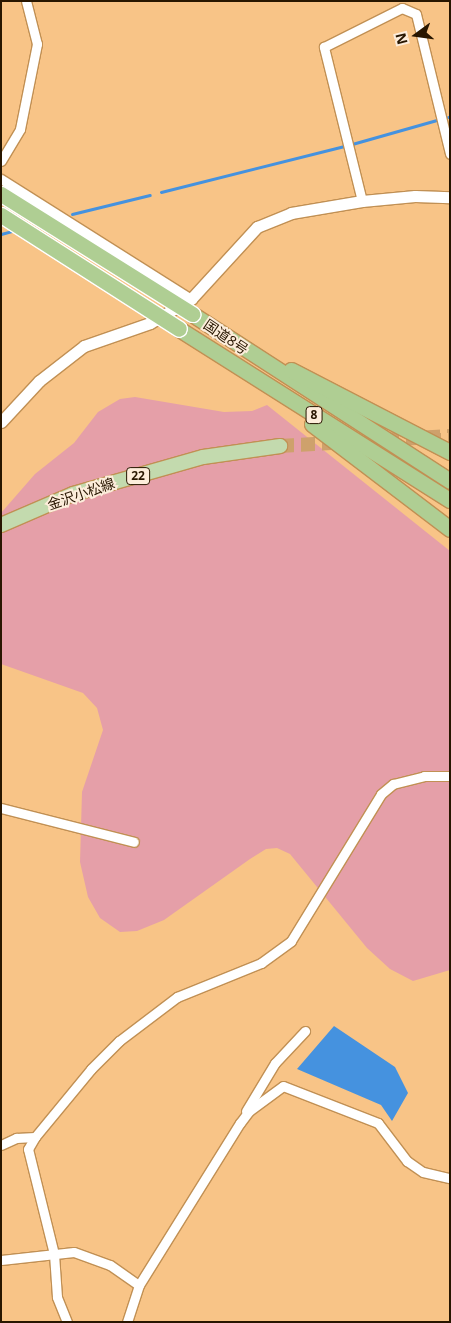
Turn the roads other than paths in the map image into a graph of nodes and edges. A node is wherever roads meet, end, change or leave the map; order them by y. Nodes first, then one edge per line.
1 (26, 1) edge
2 (450, 154) edge
3 (1, 161) edge
4 (1, 179) edge
5 (1, 194) edge
6 (450, 197) edge
7 (362, 201) junction
8 (1, 215) edge
9 (191, 298) junction
10 (244, 349) junction
11 (232, 363) junction
12 (1, 422) edge
13 (280, 446) tunnel mouth
14 (450, 452) edge
15 (450, 481) edge
16 (450, 500) edge
17 (1, 526) edge
18 (450, 529) edge
19 (450, 776) edge
20 (1, 808) edge
21 (134, 842) dead end
22 (306, 1031) dead end
23 (240, 1123) junction
24 (35, 1137) junction
25 (1, 1145) edge
26 (450, 1178) edge
27 (54, 1254) junction
28 (1, 1260) edge
29 (138, 1285) junction
30 (67, 1322) edge
31 (127, 1322) edge

1 - 3 street
2 - 7 street
4 - 9 street
5 - 10 highway, 国道8号 / 8, bridge
6 - 7 street
7 - 9 street
8 - 11 highway, 国道8号 / 8, bridge
9 - 12 street
10 - 14 highway, 8
10 - 15 highway, 国道8号 / 8
11 - 16 highway, 国道8号 / 8
11 - 18 highway, 8
13 - 17 main road, 金沢小松線 / 22
19 - 24 street
20 - 21 street
22 - 23 street
23 - 26 street
23 - 29 street
24 - 25 street
24 - 27 street
27 - 28 street
27 - 29 street
27 - 30 street
29 - 31 street

